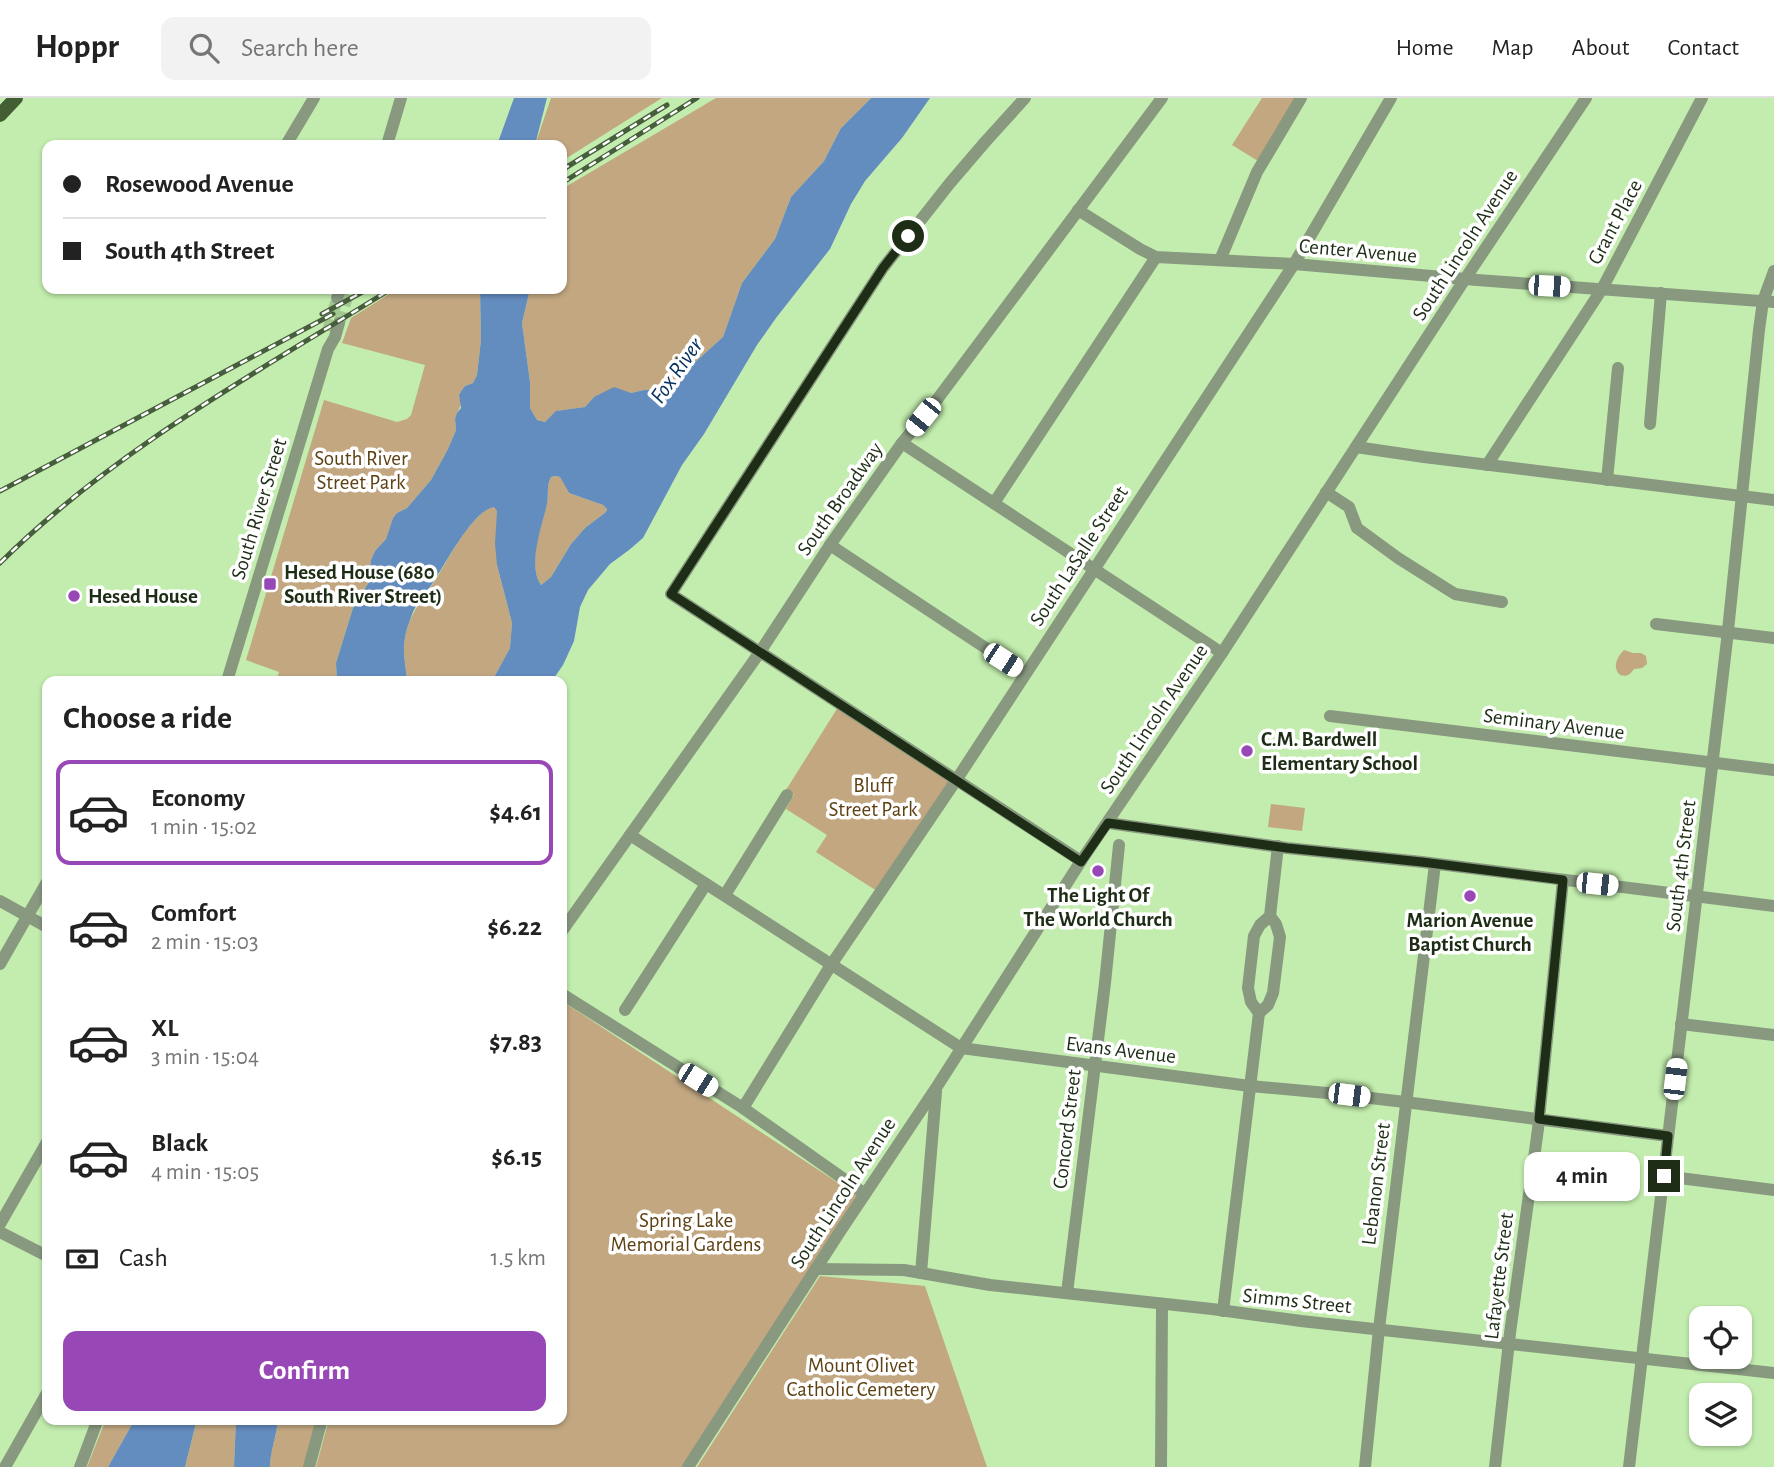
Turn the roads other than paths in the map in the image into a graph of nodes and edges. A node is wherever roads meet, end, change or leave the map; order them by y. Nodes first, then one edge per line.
1 (314, 98) edge
2 (401, 98) edge
3 (1025, 98) edge
4 (1162, 98) edge
5 (1300, 98) edge
6 (1391, 98) edge
7 (1586, 98) edge
8 (1702, 98) edge
9 (289, 140) edge
10 (388, 140) edge
11 (1078, 210) junction
12 (1156, 257) junction
13 (1220, 260) junction
14 (1294, 264) junction
15 (1774, 271) edge
16 (1465, 279) junction
17 (1602, 289) junction
18 (1661, 293) junction
19 (1769, 301) edge
20 (339, 323) tunnel mouth
21 (328, 331) tunnel mouth
22 (328, 349) junction
23 (1618, 368) dead end
24 (1650, 424) dead end
25 (902, 443) junction
26 (1356, 447) junction
27 (1487, 465) junction
28 (1607, 480) junction
29 (1326, 492) junction
30 (1741, 496) junction
31 (1774, 500) edge
32 (994, 503) junction
33 (830, 545) junction
34 (1094, 569) junction
35 (1502, 602) dead end
36 (1656, 624) dead end
37 (1728, 633) junction
38 (1774, 638) edge
39 (760, 652) junction
40 (1222, 653) junction
41 (1025, 674) junction
42 (229, 676) edge
43 (1330, 716) dead end
44 (1713, 763) junction
45 (1774, 770) edge
46 (957, 779) junction
47 (787, 795) dead end
48 (1108, 823) junction
49 (630, 835) junction
50 (1119, 845) dead end
51 (1278, 846) junction
52 (1081, 862) junction
53 (1435, 864) junction
54 (1563, 880) junction
55 (706, 884) junction
56 (42, 890) edge
57 (725, 895) junction
58 (1696, 897) junction
59 (0, 901) edge
60 (1774, 906) edge
61 (27, 916) junction
62 (1270, 916) junction
63 (567, 924) edge
64 (42, 925) edge
65 (0, 964) edge
66 (831, 965) junction
67 (567, 997) edge
68 (625, 1010) dead end
69 (1259, 1013) junction
70 (1681, 1024) junction
71 (1774, 1035) edge
72 (961, 1048) junction
73 (1094, 1066) junction
74 (1250, 1086) junction
75 (936, 1088) junction
76 (1405, 1102) junction
77 (745, 1105) junction
78 (1539, 1119) junction
79 (1668, 1136) junction
80 (42, 1151) edge
81 (1664, 1176) junction
82 (1774, 1190) edge
83 (865, 1195) junction
84 (0, 1224) edge
85 (0, 1232) edge
86 (42, 1253) edge
87 (816, 1269) junction
88 (921, 1273) junction
89 (1067, 1293) junction
90 (1162, 1304) junction
91 (1223, 1311) junction
92 (1379, 1329) junction
93 (1509, 1343) junction
94 (1641, 1358) junction
95 (1774, 1373) edge
96 (42, 1402) edge
97 (96, 1425) edge
98 (321, 1425) edge
99 (5, 1467) edge
100 (80, 1467) edge
101 (309, 1467) edge
102 (688, 1467) edge
103 (1161, 1467) edge
104 (1365, 1467) edge
105 (1495, 1467) edge
106 (1629, 1467) edge

1 - 9 street
2 - 10 street
3 - 39 street
4 - 11 street, South Broadway
5 - 13 street
6 - 14 street, South LaSalle Street
7 - 16 street, South Lincoln Avenue
8 - 17 street, Grant Place
11 - 12 street, Center Avenue
11 - 25 street, South Broadway
12 - 13 street, Center Avenue
12 - 32 street
13 - 14 street, Center Avenue
14 - 16 street, Center Avenue
14 - 34 street, South LaSalle Street
15 - 19 street, South 4th Street
16 - 17 street, Center Avenue
16 - 26 street, South Lincoln Avenue
17 - 18 street, Center Avenue
17 - 27 street, Grant Place
18 - 19 street, Center Avenue
18 - 24 street
19 - 30 street, South 4th Street
20 - 22 street, South River Street
21 - 22 street, South River Street
22 - 42 street, South River Street
23 - 28 street
25 - 32 street
25 - 33 street, South Broadway
26 - 27 street
26 - 29 street, South Lincoln Avenue
27 - 28 street
28 - 30 street
29 - 35 street
29 - 40 street, South Lincoln Avenue
30 - 31 street
30 - 37 street, South 4th Street
32 - 34 street
33 - 39 street, South Broadway
33 - 41 street
34 - 40 street
34 - 41 street, South LaSalle Street
36 - 37 street
37 - 38 street
37 - 44 street, South 4th Street
39 - 46 street
39 - 49 street, South Broadway
40 - 48 street, South Lincoln Avenue
41 - 46 street, South LaSalle Street
43 - 44 street, Seminary Avenue
44 - 45 street, Seminary Avenue
44 - 58 street, South 4th Street
46 - 52 street
46 - 66 street, South LaSalle Street
47 - 57 street
48 - 51 street
48 - 52 street, South Lincoln Avenue
49 - 55 street, Evans Avenue
49 - 63 street, South Broadway
50 - 73 street, Concord Street
51 - 53 street
51 - 62 street
52 - 72 street, South Lincoln Avenue
53 - 54 street
53 - 76 street, Lebanon Street
54 - 58 street
54 - 78 street, Lafayette Street
55 - 57 street, Evans Avenue
55 - 68 street
56 - 61 street
57 - 66 street, Evans Avenue
58 - 60 street
58 - 70 street, South 4th Street
59 - 61 street
61 - 64 street
61 - 65 street
62 - 69 street
62 - 69 street
66 - 72 street, Evans Avenue
66 - 77 street, South LaSalle Street
67 - 77 street
69 - 74 street
70 - 71 street
70 - 79 street, South 4th Street
72 - 73 street, Evans Avenue
72 - 75 street, South Lincoln Avenue
73 - 74 street, Evans Avenue
73 - 89 street, Concord Street
74 - 76 street, Evans Avenue
74 - 91 street
75 - 83 street, South Lincoln Avenue
75 - 88 street
76 - 78 street, Evans Avenue
76 - 92 street, Lebanon Street
77 - 83 street
78 - 79 street, Evans Avenue
78 - 93 street, Lafayette Street
79 - 81 street, South 4th Street
80 - 84 street
81 - 82 street
81 - 94 street, South 4th Street
83 - 87 street, South Lincoln Avenue
85 - 86 street
87 - 88 street, Simms Street
87 - 102 street, South Lincoln Avenue
88 - 89 street, Simms Street
89 - 90 street, Simms Street
90 - 91 street, Simms Street
90 - 103 street
91 - 92 street, Simms Street
92 - 93 street, Simms Street
92 - 104 street, Lebanon Street
93 - 94 street, Simms Street
93 - 105 street, Lafayette Street
94 - 95 street, Simms Street
94 - 106 street, South 4th Street
96 - 99 street
97 - 100 street
98 - 101 street

